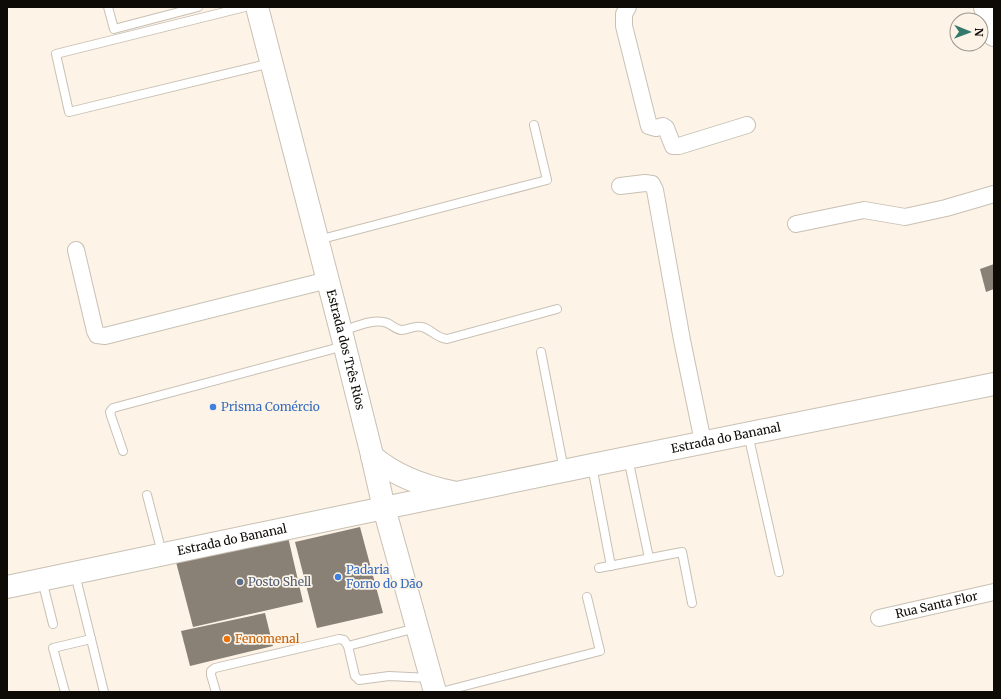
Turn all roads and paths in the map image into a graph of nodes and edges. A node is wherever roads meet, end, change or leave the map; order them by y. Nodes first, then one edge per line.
1 (108, 7) edge
2 (198, 7) edge
3 (245, 7) edge
4 (257, 7) edge
5 (628, 7) edge
6 (985, 7) edge
7 (994, 35) edge
8 (272, 63) junction
9 (534, 125) dead end
10 (747, 125) dead end
11 (620, 186) dead end
12 (994, 194) edge
13 (796, 224) dead end
14 (318, 241) junction
15 (76, 250) dead end
16 (328, 280) junction
17 (557, 309) dead end
18 (343, 338) junction
19 (541, 352) dead end
20 (994, 384) edge
21 (748, 433) junction
22 (703, 442) junction
23 (123, 451) dead end
24 (372, 456) junction
25 (628, 457) junction
26 (592, 464) junction
27 (564, 470) junction
28 (457, 493) junction
29 (147, 495) dead end
30 (384, 508) junction
31 (163, 554) junction
32 (649, 558) junction
33 (612, 566) junction
34 (599, 568) dead end
35 (75, 572) junction
36 (779, 572) dead end
37 (42, 579) junction
38 (7, 586) edge
39 (994, 592) edge
40 (587, 597) dead end
41 (692, 603) dead end
42 (880, 618) dead end
43 (53, 624) dead end
44 (417, 628) junction
45 (90, 639) junction
46 (348, 646) junction
47 (435, 687) edge
48 (64, 692) edge
49 (104, 692) edge
50 (216, 692) edge

1 - 2 lane
3 - 8 lane
4 - 8 main road, Estrada dos Três Rios
5 - 10 street
6 - 7 main road
8 - 14 main road, Estrada dos Três Rios
9 - 14 lane
11 - 22 street
12 - 13 street
14 - 16 main road, Estrada dos Três Rios
15 - 16 street
16 - 18 main road, Estrada dos Três Rios
17 - 18 lane
18 - 23 lane
18 - 24 main road, Estrada dos Três Rios
19 - 27 lane
20 - 21 main road, Estrada do Bananal
21 - 22 main road, Estrada do Bananal
21 - 36 lane
22 - 25 main road, Estrada do Bananal
24 - 28 main road, Estrada do Bananal
24 - 30 main road, Estrada dos Três Rios
25 - 26 main road, Estrada do Bananal
25 - 32 lane
26 - 27 main road, Estrada do Bananal
26 - 33 lane
27 - 28 main road, Estrada do Bananal
28 - 30 main road, Estrada do Bananal
29 - 31 lane
30 - 31 main road, Estrada do Bananal
30 - 44 main road, Estrada dos Três Rios
31 - 35 main road, Estrada do Bananal
32 - 33 lane
32 - 41 lane
33 - 34 lane
35 - 37 main road, Estrada do Bananal
35 - 45 lane
37 - 38 main road, Estrada do Bananal
37 - 43 lane
39 - 42 street, Rua Santa Flor
40 - 47 lane
44 - 46 lane
44 - 47 main road, Estrada dos Três Rios
45 - 48 lane
45 - 49 lane
46 - 47 lane
46 - 50 lane

